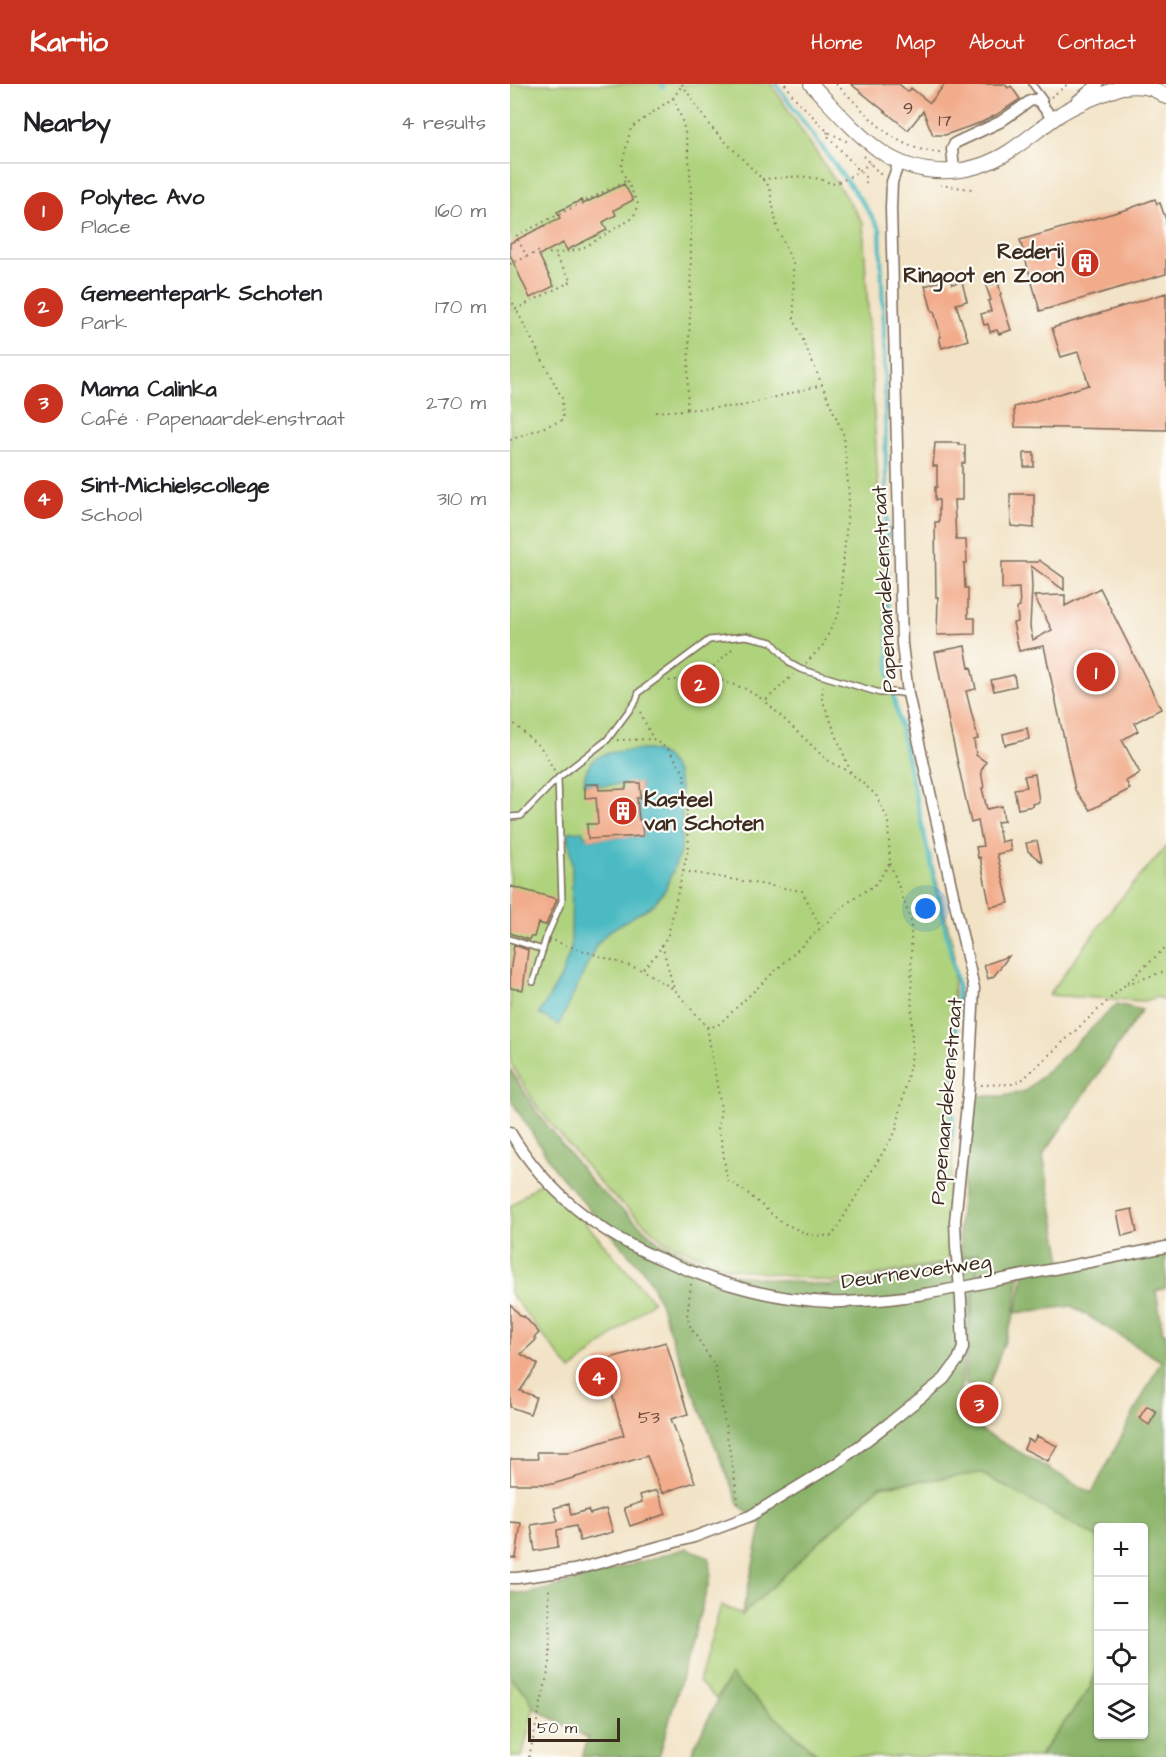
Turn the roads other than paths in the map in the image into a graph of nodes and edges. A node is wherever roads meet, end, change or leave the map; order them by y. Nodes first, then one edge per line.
1 (811, 84) edge
2 (1032, 84) edge
3 (1098, 84) edge
4 (1126, 85) edge
5 (1166, 97) edge
6 (1058, 117) junction
7 (898, 162) junction
8 (954, 171) junction
9 (904, 694) junction
10 (558, 778) junction
11 (510, 817) edge
12 (510, 939) edge
13 (543, 950) junction
14 (533, 982) dead end
15 (510, 1132) edge
16 (1166, 1247) edge
17 (960, 1288) junction
18 (510, 1578) edge

1 - 7 street
2 - 6 lane
3 - 6 street
4 - 5 street
4 - 6 street
6 - 8 street
6 - 8 street
7 - 8 street
7 - 9 street, Papenaardekenstraat
9 - 10 lane
9 - 17 street, Papenaardekenstraat
10 - 11 lane
10 - 13 lane
12 - 13 lane
13 - 14 lane
15 - 17 street, Deurnevoetweg
16 - 17 street, Deurnevoetweg
17 - 18 street, Papenaardekenstraat

